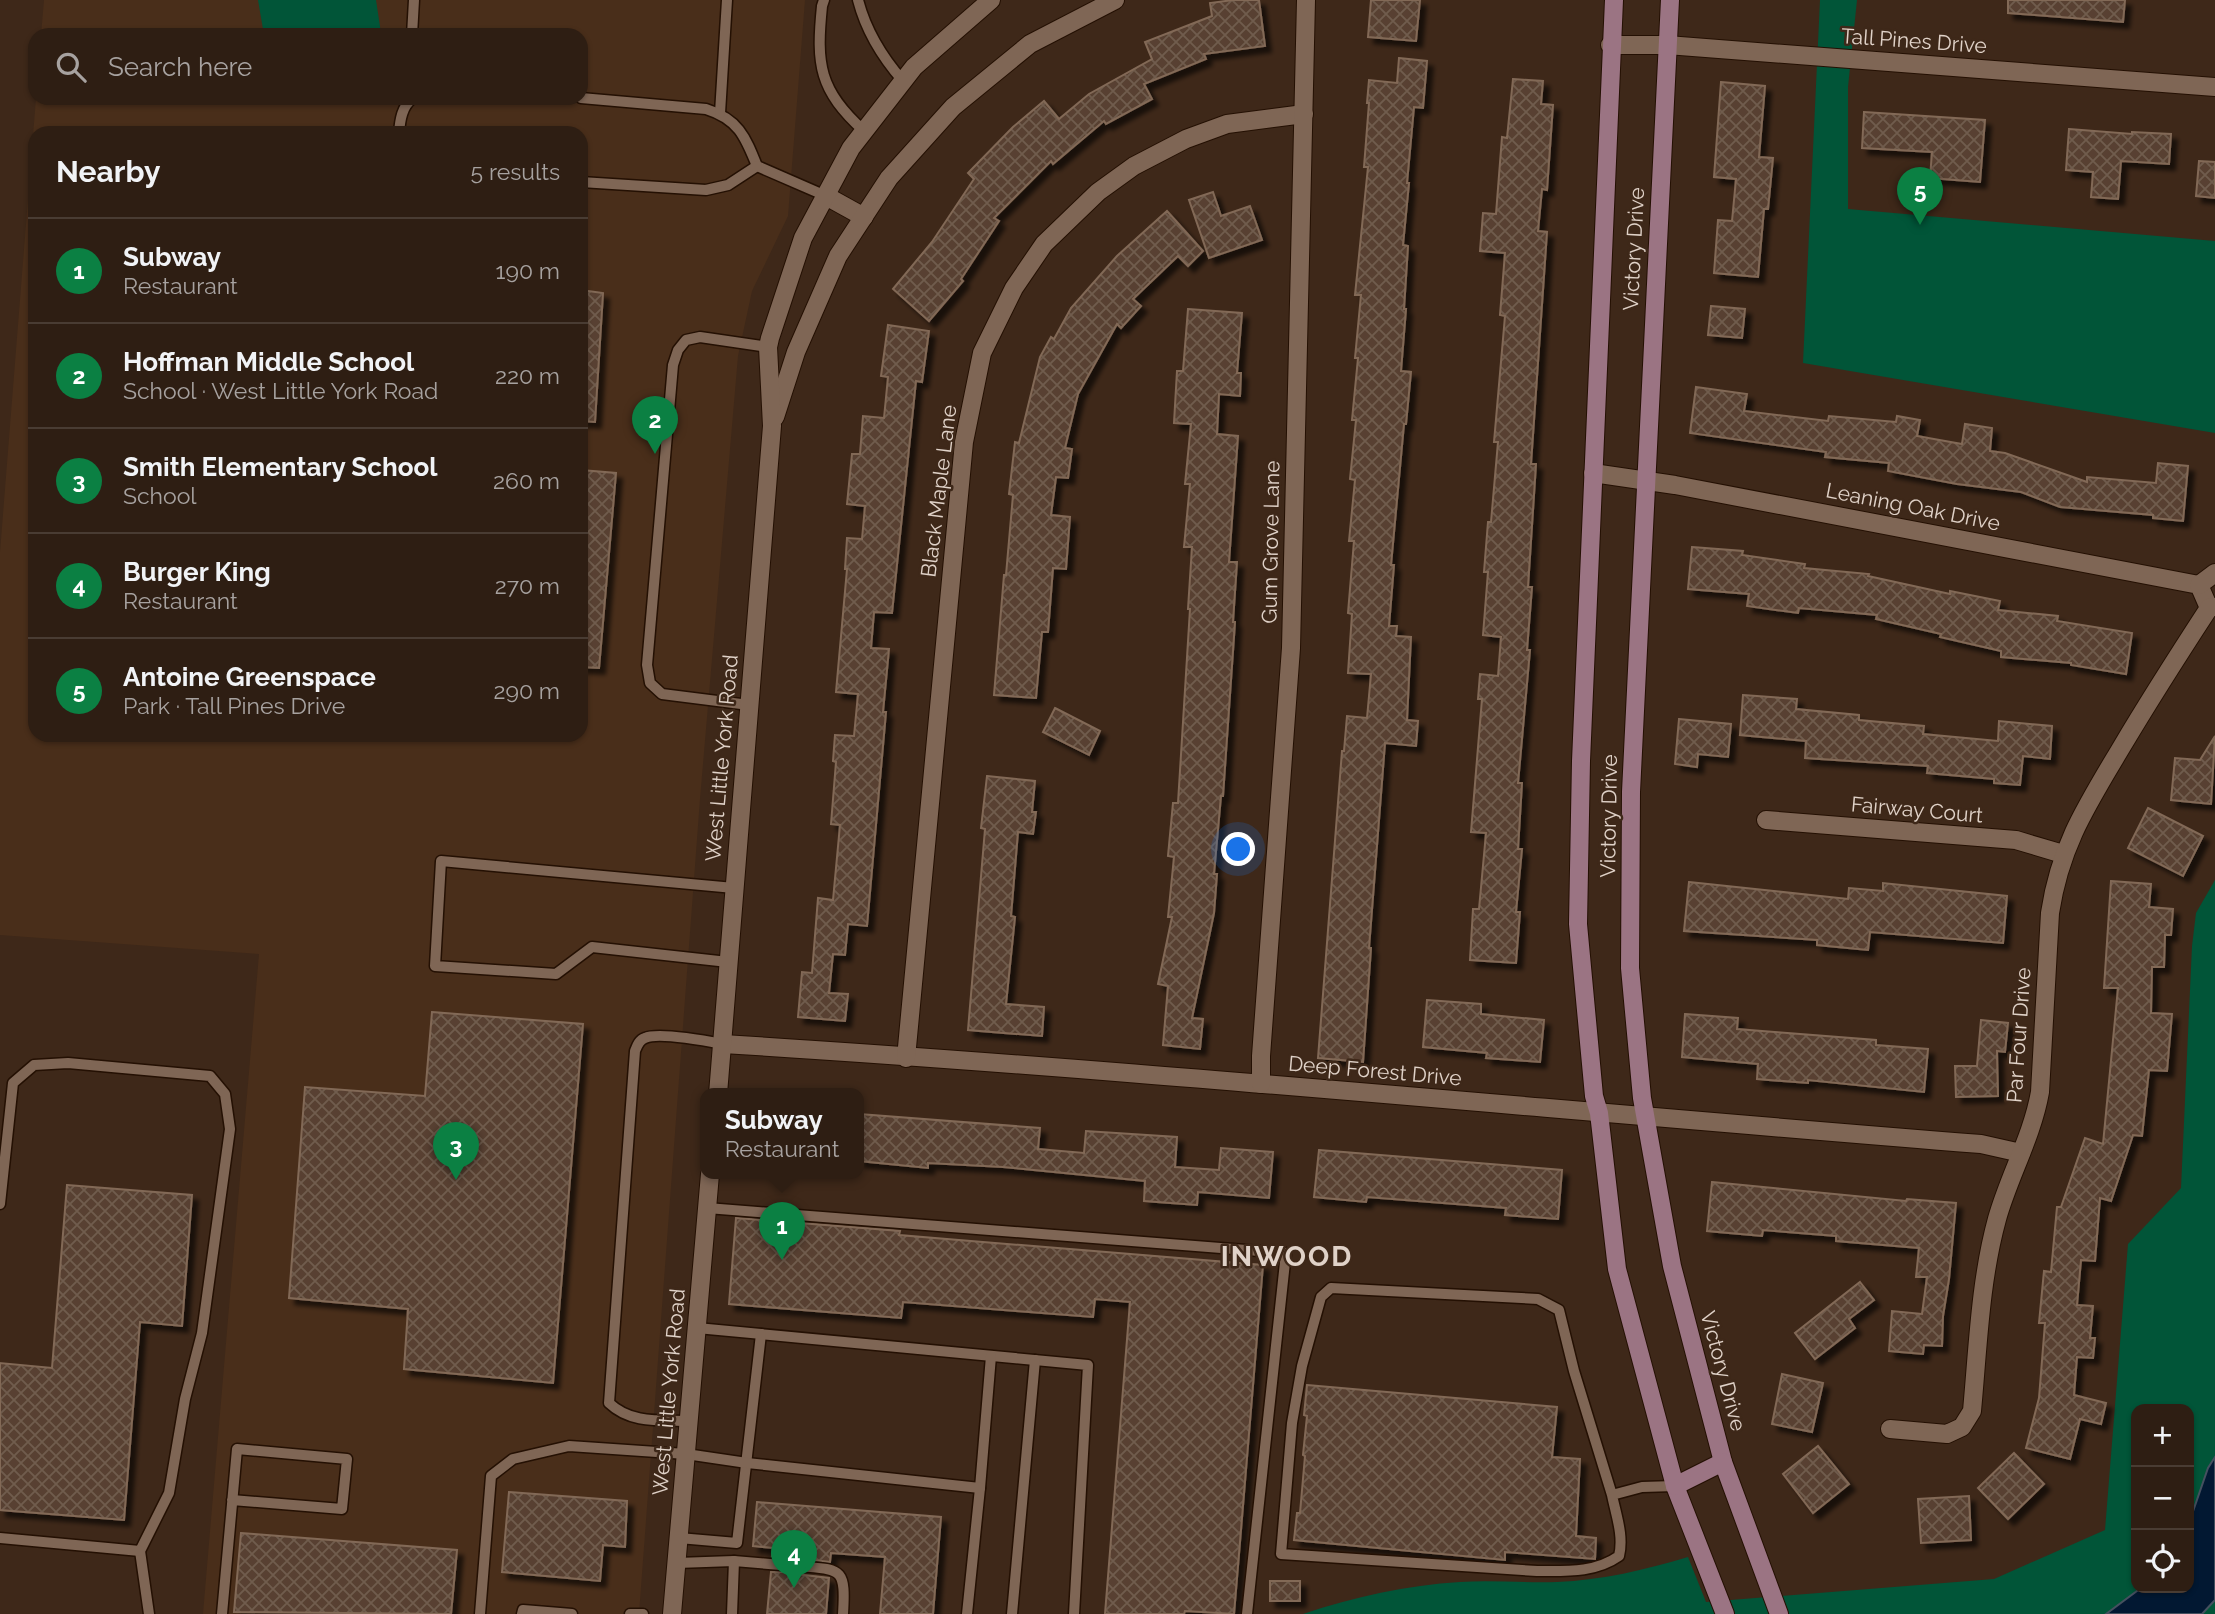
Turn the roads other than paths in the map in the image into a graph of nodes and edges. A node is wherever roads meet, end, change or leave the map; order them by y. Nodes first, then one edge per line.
1 (414, 0) edge
2 (726, 0) edge
3 (824, 0) edge
4 (858, 0) edge
5 (992, 0) edge
6 (1115, 0) edge
7 (1306, 0) edge
8 (1614, 0) edge
9 (1670, 0) edge
10 (412, 28) edge
11 (1610, 45) junction
12 (1667, 45) junction
13 (904, 81) junction
14 (2215, 86) edge
15 (588, 99) edge
16 (407, 105) edge
17 (720, 113) junction
18 (1304, 114) junction
19 (400, 126) edge
20 (864, 131) junction
21 (757, 166) junction
22 (588, 182) edge
23 (826, 196) junction
24 (864, 218) junction
25 (768, 347) junction
26 (796, 352) junction
27 (772, 426) junction
28 (1593, 472) junction
29 (1646, 480) junction
30 (2215, 573) edge
31 (2199, 585) junction
32 (2212, 607) edge
33 (750, 705) junction
34 (1766, 820) dead end
35 (2063, 854) junction
36 (734, 888) junction
37 (728, 962) junction
38 (723, 1044) junction
39 (906, 1058) junction
40 (1262, 1084) junction
41 (719, 1088) edge
42 (1599, 1113) junction
43 (1646, 1118) junction
44 (2021, 1153) junction
45 (710, 1179) edge
46 (0, 1204) edge
47 (707, 1208) junction
48 (697, 1328) junction
49 (761, 1334) junction
50 (991, 1356) junction
51 (1035, 1360) junction
52 (689, 1421) junction
53 (1890, 1429) dead end
54 (686, 1454) junction
55 (1723, 1462) junction
56 (747, 1463) junction
57 (1675, 1486) junction
58 (980, 1488) junction
59 (1612, 1495) junction
60 (232, 1500) junction
61 (0, 1538) edge
62 (679, 1538) junction
63 (140, 1551) junction
64 (734, 1561) junction
65 (677, 1563) junction
66 (781, 1565) dead end
67 (797, 1566) dead end
68 (1776, 1608) edge
69 (1723, 1609) edge
70 (149, 1614) edge
71 (222, 1614) edge
72 (480, 1614) edge
73 (522, 1614) edge
74 (572, 1614) edge
75 (630, 1614) edge
76 (643, 1614) edge
77 (672, 1614) edge
78 (732, 1614) edge
79 (843, 1614) edge
80 (967, 1614) edge
81 (1012, 1614) edge
82 (1074, 1614) edge
83 (1247, 1614) edge

1 - 10 lane
2 - 17 lane
3 - 20 lane
4 - 13 lane
5 - 13 street, West Little York Road
6 - 24 street, West Little York Road
7 - 18 street, Gum Grove Lane
8 - 11 main road, Victory Drive
9 - 12 main road, Victory Drive
11 - 12 street, Tall Pines Drive
11 - 28 main road, Victory Drive
12 - 14 street, Tall Pines Drive
12 - 29 main road, Victory Drive
13 - 20 street, West Little York Road
15 - 17 lane
16 - 19 lane
17 - 21 lane
18 - 39 street, Black Maple Lane
18 - 40 street, Gum Grove Lane
20 - 23 street, West Little York Road
21 - 22 lane
21 - 23 lane
23 - 24 street
23 - 25 street, West Little York Road
24 - 26 street, West Little York Road
25 - 26 street
25 - 27 street, West Little York Road
25 - 33 lane
26 - 27 street, West Little York Road
27 - 33 street, West Little York Road
28 - 29 street, Leaning Oak Drive
28 - 42 main road, Victory Drive
29 - 31 street, Leaning Oak Drive
29 - 43 main road, Victory Drive
30 - 31 street
31 - 32 street
32 - 35 street, Par Four Drive
33 - 36 street, West Little York Road
34 - 35 street, Fairway Court
35 - 44 street, Par Four Drive
36 - 37 street, West Little York Road
36 - 37 lane
37 - 38 street, West Little York Road
38 - 39 street, Deep Forest Drive
38 - 41 street, West Little York Road
38 - 52 lane
39 - 40 street, Deep Forest Drive
40 - 42 street, Deep Forest Drive
42 - 43 street, Deep Forest Drive
42 - 57 main road, Victory Drive
43 - 44 street, Deep Forest Drive
43 - 55 main road, Victory Drive
44 - 53 street, Par Four Drive
45 - 47 street, West Little York Road
46 - 63 lane
47 - 48 street, West Little York Road
47 - 83 lane
48 - 49 lane
48 - 52 street, West Little York Road
49 - 50 lane
49 - 56 lane
50 - 51 lane
50 - 58 lane
51 - 81 lane
51 - 82 lane
52 - 54 street, West Little York Road
54 - 56 lane
54 - 62 street, West Little York Road
54 - 72 lane
55 - 57 main road
55 - 68 main road, Victory Drive
56 - 58 lane
56 - 62 lane
57 - 59 lane
57 - 69 main road, Victory Drive
58 - 80 lane
59 - 59 lane
60 - 60 lane
60 - 71 lane
61 - 63 lane
62 - 65 street, West Little York Road
63 - 70 lane
64 - 65 lane
64 - 66 lane
64 - 78 lane
65 - 77 street, West Little York Road
67 - 79 lane
73 - 74 lane
75 - 76 lane

